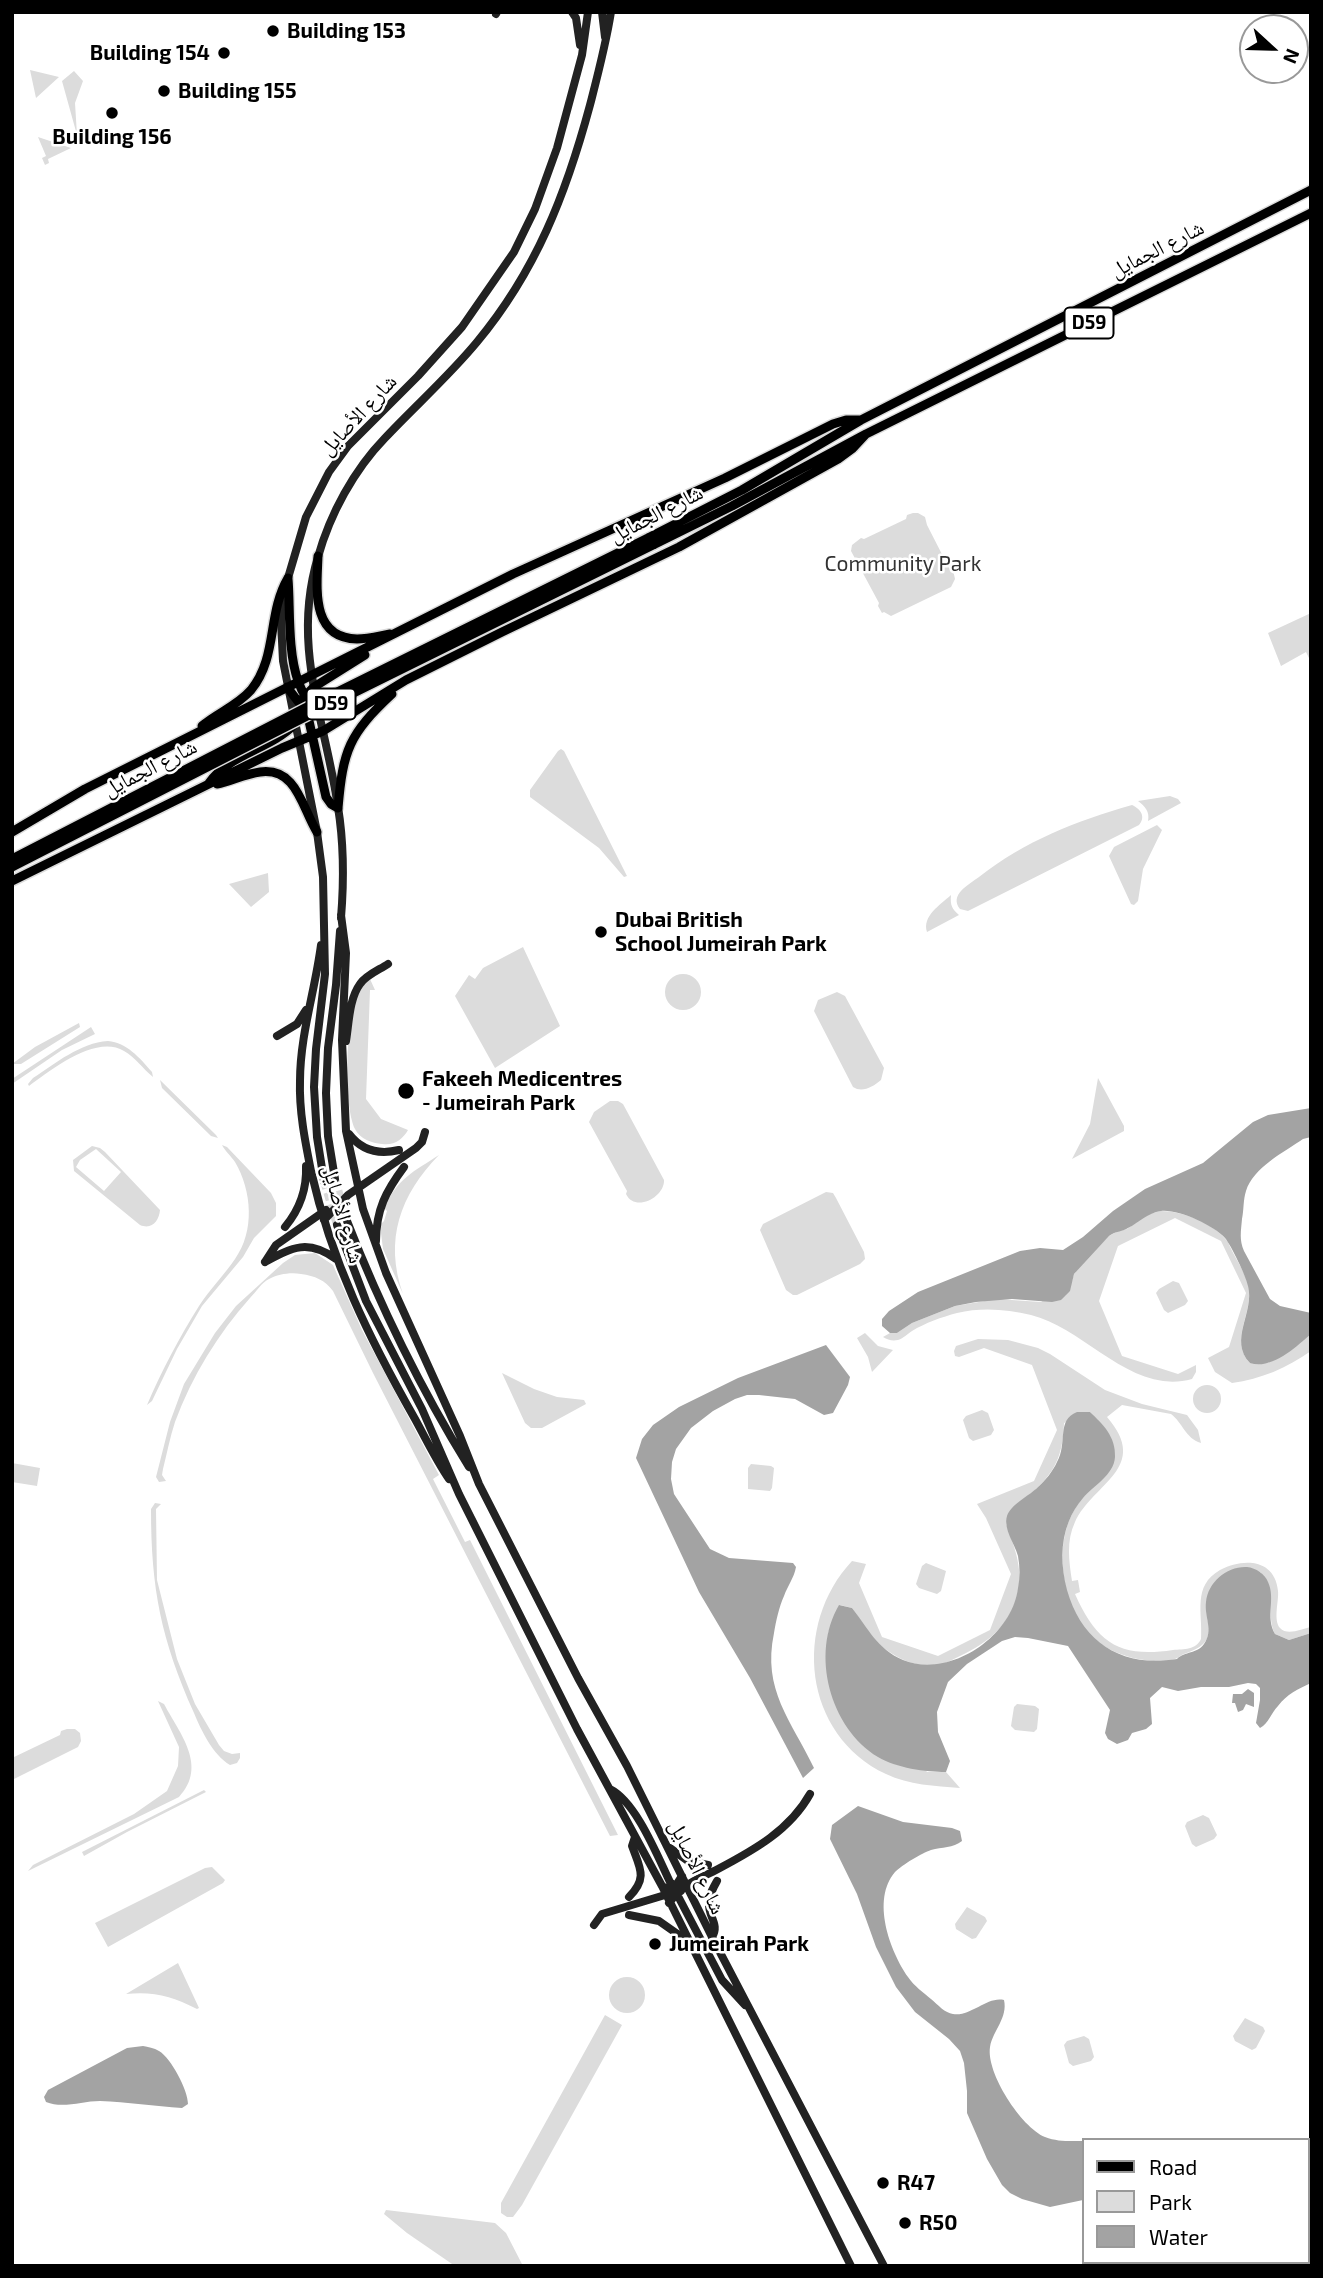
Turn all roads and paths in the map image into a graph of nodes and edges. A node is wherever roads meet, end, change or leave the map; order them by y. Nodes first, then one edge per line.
1 (572, 12) edge
2 (588, 12) edge
3 (602, 12) edge
4 (614, 12) edge
5 (606, 43) junction
6 (582, 55) junction
7 (1311, 190) edge
8 (1311, 213) edge
9 (860, 420) junction
10 (866, 434) junction
11 (650, 541) junction
12 (318, 556) junction
13 (288, 578) junction
14 (402, 632) junction
15 (312, 675) junction
16 (407, 680) junction
17 (298, 682) junction
18 (287, 687) junction
19 (307, 698) junction
20 (319, 710) junction
21 (351, 714) junction
22 (296, 723) junction
23 (323, 731) junction
24 (197, 733) junction
25 (312, 736) junction
26 (299, 741) junction
27 (208, 784) junction
28 (338, 808) junction
29 (12, 832) edge
30 (317, 832) junction
31 (12, 859) edge
32 (12, 867) edge
33 (12, 881) edge
34 (341, 915) junction
35 (324, 918) junction
36 (388, 964) dead end
37 (311, 1002) junction
38 (277, 1036) dead end
39 (343, 1061) junction
40 (346, 1131) junction
41 (425, 1132) dead end
42 (306, 1145) junction
43 (399, 1150) dead end
44 (404, 1167) dead end
45 (335, 1178) tunnel mouth
46 (324, 1181) tunnel mouth
47 (357, 1185) junction
48 (323, 1217) junction
49 (347, 1221) tunnel mouth
50 (337, 1224) tunnel mouth
51 (285, 1227) dead end
52 (376, 1247) junction
53 (337, 1260) junction
54 (480, 1484) junction
55 (459, 1494) junction
56 (609, 1788) junction
57 (810, 1794) dead end
58 (635, 1837) junction
59 (667, 1845) junction
60 (708, 1865) dead end
61 (717, 1881) dead end
62 (676, 1890) junction
63 (629, 1896) dead end
64 (629, 1916) dead end
65 (594, 1925) dead end
66 (712, 1937) junction
67 (689, 1943) junction
68 (750, 2009) junction
69 (851, 2266) edge
70 (884, 2266) edge

1 - 6 main road
2 - 6 main road, شارع الأصايل
3 - 5 main road
4 - 5 main road, شارع الأصايل
5 - 12 main road, شارع الأصايل
6 - 13 main road, شارع الأصايل
7 - 9 main road, شارع الجمايل / D59
8 - 10 main road, شارع الجمايل / D59
9 - 11 main road, شارع الجمايل / D59
9 - 14 main road, D59
10 - 11 main road, شارع الجمايل / D59
10 - 16 main road, D59
11 - 31 main road, شارع الجمايل / D59, bridge
11 - 32 main road, شارع الجمايل / D59, bridge
12 - 14 main road
12 - 15 main road, شارع الأصايل
13 - 17 main road
13 - 18 main road, شارع الأصايل
13 - 24 main road
14 - 15 main road, D59
14 - 19 main road
15 - 17 main road, D59
15 - 19 main road
16 - 21 main road, D59
16 - 28 main road
17 - 18 main road, D59
17 - 19 main road
18 - 19 main road
18 - 22 main road, شارع الأصايل
18 - 24 main road, D59
19 - 20 main road
19 - 20 main road, شارع الأصايل
19 - 22 main road
19 - 25 main road
20 - 21 main road
20 - 23 main road, شارع الأصايل
21 - 23 main road, D59
22 - 26 main road
22 - 27 main road
23 - 25 main road, D59
23 - 28 main road, شارع الأصايل
24 - 29 main road, D59
25 - 26 main road, D59
25 - 28 main road
26 - 27 main road, D59
26 - 30 main road, شارع الأصايل
27 - 30 main road
27 - 33 main road, D59
28 - 34 main road, شارع الأصايل
30 - 35 main road, شارع الأصايل
34 - 39 main road, شارع الأصايل
34 - 45 main road, شارع الأصايل
35 - 37 main road, شارع الأصايل
35 - 46 main road, شارع الأصايل
36 - 39 main road
37 - 38 main road
37 - 42 main road, شارع الأصايل
39 - 40 main road, شارع الأصايل
40 - 43 main road
40 - 47 main road, شارع الأصايل
41 - 47 main road
42 - 48 main road, شارع الأصايل
42 - 51 main road
44 - 52 main road
47 - 48 main road
47 - 52 main road, شارع الأصايل
48 - 53 main road, شارع الأصايل
48 - 53 main road
49 - 54 main road, شارع الأصايل
50 - 55 main road, شارع الأصايل
52 - 54 main road, شارع الأصايل
53 - 55 main road, شارع الأصايل
54 - 59 main road, شارع الأصايل
55 - 56 main road, شارع الأصايل
56 - 58 main road, شارع الأصايل
56 - 62 main road
57 - 62 main road
58 - 62 main road, شارع الأصايل
58 - 63 main road
59 - 60 main road
59 - 62 main road, شارع الأصايل
61 - 66 main road
62 - 65 main road
62 - 66 main road, شارع الأصايل
62 - 67 main road, شارع الأصايل
62 - 68 main road
64 - 67 main road
66 - 68 main road, شارع الأصايل
67 - 69 main road, شارع الأصايل
68 - 70 main road, شارع الأصايل

